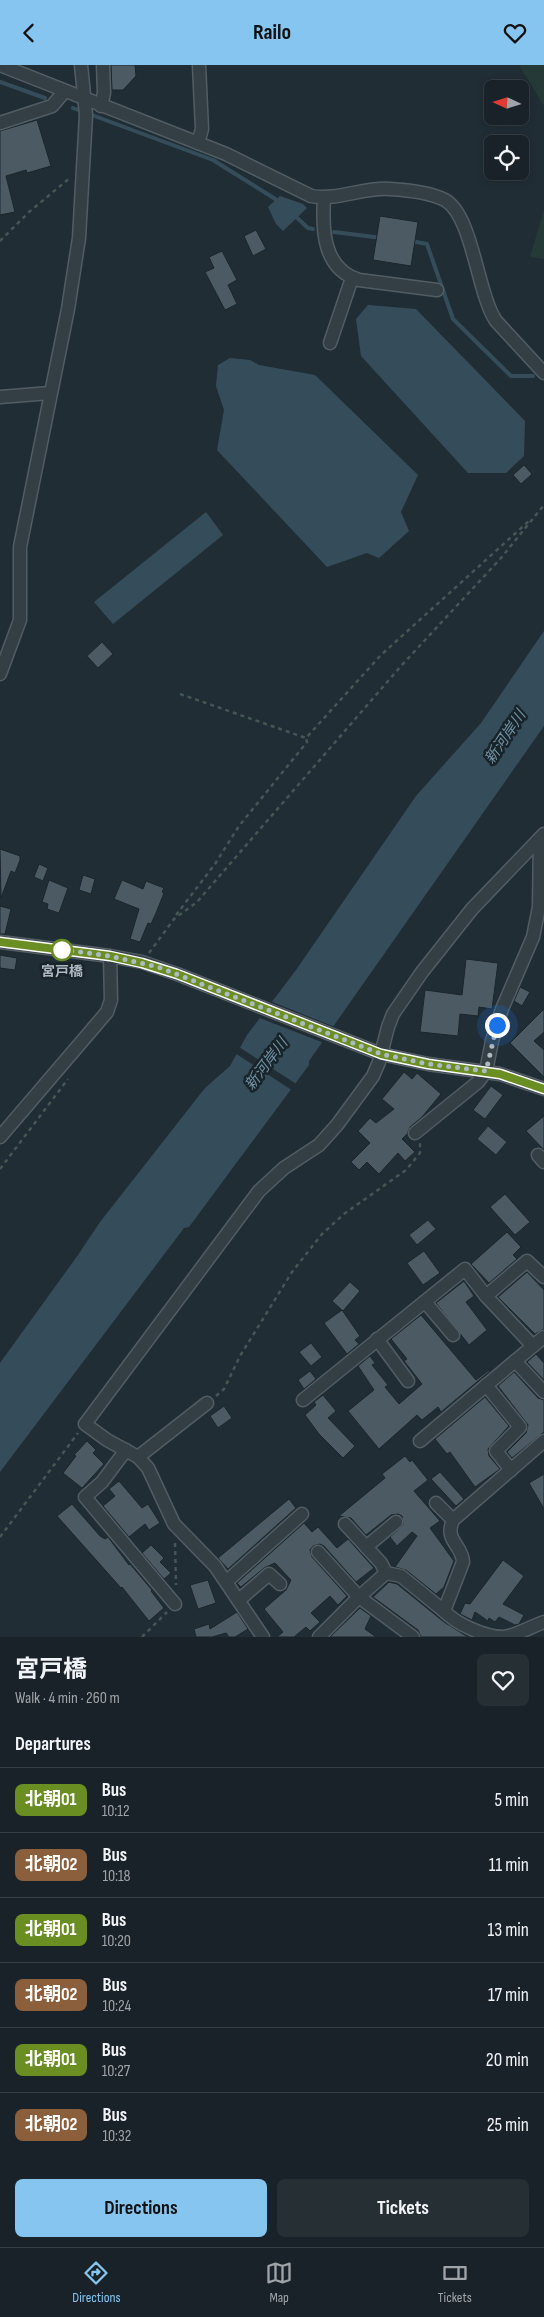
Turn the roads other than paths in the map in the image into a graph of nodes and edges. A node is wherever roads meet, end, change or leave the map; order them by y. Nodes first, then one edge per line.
1 (81, 65) edge
2 (103, 65) edge
3 (199, 65) edge
4 (2, 67) edge
5 (64, 92) junction
6 (101, 106) junction
7 (86, 108) junction
8 (0, 123) edge
9 (198, 143) junction
10 (324, 199) junction
11 (352, 278) junction
12 (437, 290) dead end
13 (330, 343) dead end
14 (544, 373) edge
15 (50, 393) junction
16 (0, 397) edge
17 (0, 673) edge
18 (542, 836) edge
19 (0, 942) edge
20 (110, 956) junction
21 (381, 1054) junction
22 (486, 1071) junction
23 (544, 1089) edge
24 (416, 1133) road end
25 (0, 1137) edge
26 (544, 1277) edge
27 (486, 1296) junction
28 (426, 1303) junction
29 (453, 1335) dead end
30 (544, 1337) edge
31 (376, 1339) junction
32 (534, 1346) junction
33 (515, 1361) junction
34 (408, 1381) dead end
35 (486, 1385) junction
36 (544, 1392) edge
37 (303, 1400) dead end
38 (207, 1403) road end
39 (420, 1441) dead end
40 (544, 1441) edge
41 (126, 1450) junction
42 (138, 1457) junction
43 (511, 1470) junction
44 (436, 1503) dead end
45 (302, 1514) dead end
46 (453, 1521) junction
47 (396, 1522) dead end
48 (345, 1524) dead end
49 (366, 1547) junction
50 (318, 1552) dead end
51 (386, 1573) junction
52 (226, 1581) junction
53 (280, 1584) dead end
54 (358, 1597) junction
55 (239, 1600) junction
56 (175, 1604) dead end
57 (444, 1611) junction
58 (544, 1622) edge
59 (263, 1637) edge
60 (320, 1637) edge
61 (414, 1637) edge

1 - 7 street
2 - 6 street
3 - 9 street
4 - 5 street
5 - 7 street
5 - 8 street
6 - 7 street
6 - 9 street
7 - 15 street
9 - 10 street
10 - 11 street
10 - 14 street
11 - 12 street
11 - 13 street
15 - 16 street
15 - 17 street
18 - 21 street
18 - 22 street
19 - 20 street
20 - 21 street
20 - 25 street
21 - 22 street
21 - 41 street
22 - 23 street
22 - 24 street
26 - 27 street
27 - 28 street
27 - 32 street
28 - 29 street
28 - 31 street
30 - 32 street
31 - 34 street
31 - 37 street
32 - 33 street
33 - 35 street
33 - 36 street
35 - 39 street
35 - 43 street
38 - 42 street
40 - 43 street
41 - 42 street
41 - 56 street
42 - 52 street
43 - 46 street
44 - 46 street
45 - 52 street
46 - 57 street
47 - 49 street
48 - 49 street
49 - 51 street
50 - 54 street
51 - 54 street
51 - 57 street
52 - 55 street
53 - 55 street
54 - 60 street
54 - 61 street
55 - 59 street
57 - 58 street

